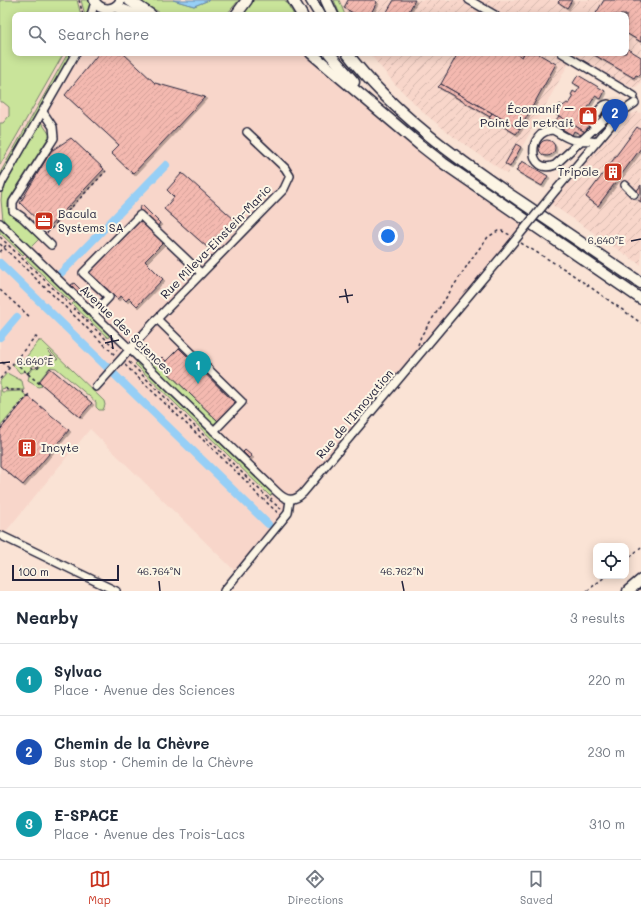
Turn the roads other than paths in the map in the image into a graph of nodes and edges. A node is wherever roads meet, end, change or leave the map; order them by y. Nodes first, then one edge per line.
1 (129, 0) edge
2 (247, 0) edge
3 (293, 0) edge
4 (311, 0) edge
5 (326, 0) edge
6 (469, 0) edge
7 (94, 1) edge
8 (113, 8) edge
9 (92, 12) edge
10 (126, 12) edge
11 (147, 12) edge
12 (238, 12) edge
13 (300, 12) edge
14 (318, 12) edge
15 (332, 12) edge
16 (490, 12) edge
17 (74, 56) edge
18 (315, 56) edge
19 (332, 56) edge
20 (350, 56) edge
21 (357, 56) edge
22 (568, 56) edge
23 (638, 100) edge
24 (398, 109) junction
25 (43, 112) junction
26 (621, 113) junction
27 (610, 114) junction
28 (592, 124) dead end
29 (402, 130) junction
30 (247, 132) dead end
31 (581, 140) junction
32 (596, 142) junction
33 (1, 185) edge
34 (625, 185) dead end
35 (634, 194) tunnel mouth
36 (0, 223) edge
37 (50, 245) dead end
38 (202, 273) junction
39 (641, 284) edge
40 (625, 288) junction
41 (641, 299) edge
42 (641, 303) edge
43 (93, 314) junction
44 (157, 319) junction
45 (129, 349) junction
46 (99, 385) dead end
47 (214, 431) junction
48 (290, 500) junction
49 (2, 536) dead end
50 (641, 580) edge
51 (116, 591) edge
52 (224, 591) edge
53 (628, 591) edge

1 - 11 highway
2 - 12 highway
3 - 13 highway
4 - 14 highway
5 - 15 highway
6 - 16 street
7 - 8 main road
7 - 9 street
8 - 10 highway
17 - 25 street
18 - 29 highway
19 - 29 highway
20 - 24 highway
21 - 24 highway
22 - 23 street
23 - 26 street, Rue de l'Innovation
24 - 39 highway
25 - 33 street
25 - 37 street
26 - 27 street
26 - 32 street, Rue de l'Innovation
27 - 28 street
27 - 31 street
29 - 40 highway
30 - 38 street, Rue Mileva-Einstein-Maric
31 - 31 street
31 - 32 street
32 - 48 street, Rue de l'Innovation, bridge
34 - 35 street
36 - 43 street, Avenue des Sciences
38 - 43 street
38 - 44 street, Rue Mileva-Einstein-Maric
40 - 41 highway
40 - 42 highway
43 - 45 street, Avenue des Sciences
44 - 45 street, Rue Mileva-Einstein-Maric
44 - 47 street
45 - 46 street, Rue Mileva-Einstein-Maric
45 - 47 street, Avenue des Sciences
47 - 48 street, Avenue des Sciences
48 - 52 street
49 - 51 street
50 - 53 highway

